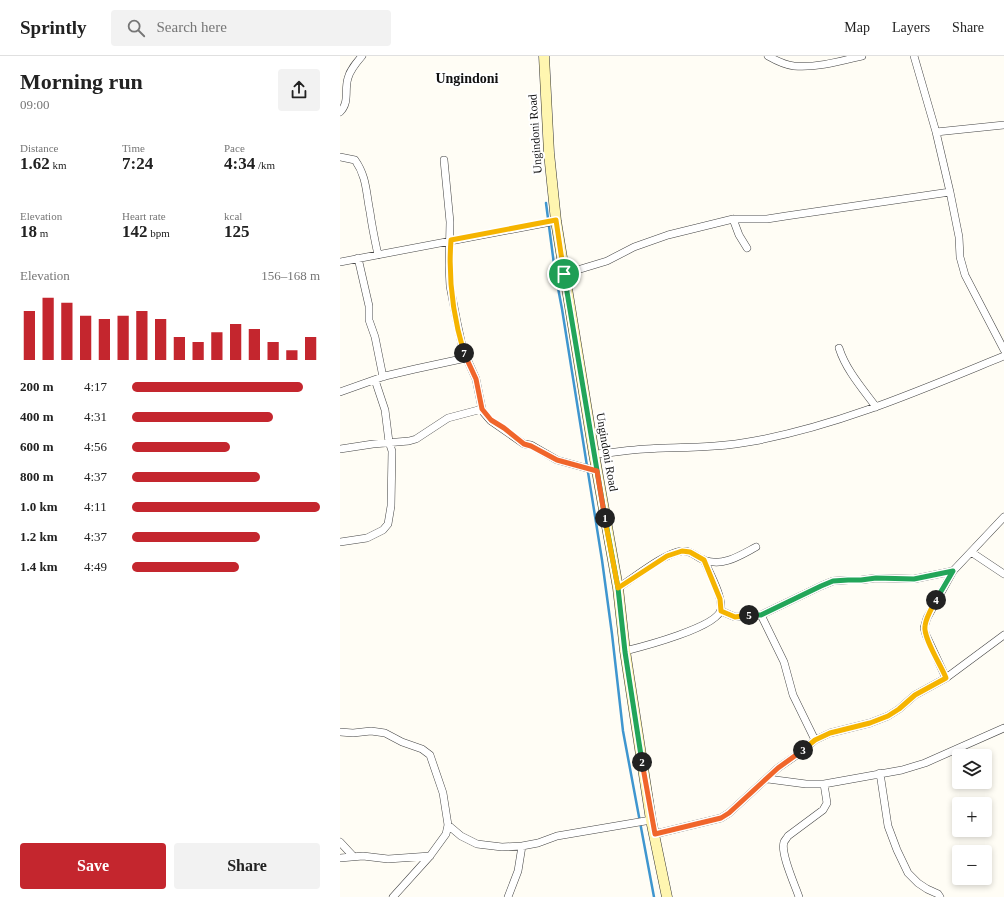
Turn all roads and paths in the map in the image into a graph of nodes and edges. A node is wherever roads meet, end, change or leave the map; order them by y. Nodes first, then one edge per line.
1 (362, 56) edge
2 (544, 56) edge
3 (768, 56) edge
4 (862, 56) edge
5 (914, 56) edge
6 (340, 112) edge
7 (1004, 125) edge
8 (936, 132) junction
9 (340, 157) edge
10 (444, 160) dead end
11 (950, 192) junction
12 (733, 219) junction
13 (556, 220) junction
14 (451, 240) junction
15 (747, 248) dead end
16 (378, 255) junction
17 (358, 258) junction
18 (340, 262) edge
19 (564, 274) junction
20 (997, 338) junction
21 (1004, 343) edge
22 (839, 348) dead end
23 (1004, 350) edge
24 (1004, 356) edge
25 (466, 358) junction
26 (383, 377) junction
27 (376, 380) junction
28 (340, 392) edge
29 (876, 406) junction
30 (482, 409) junction
31 (389, 442) junction
32 (340, 449) edge
33 (594, 454) junction
34 (597, 471) junction
35 (1004, 517) edge
36 (340, 542) edge
37 (756, 547) dead end
38 (971, 552) junction
39 (704, 560) junction
40 (953, 571) junction
41 (1004, 574) edge
42 (618, 588) junction
43 (721, 611) junction
44 (761, 615) junction
45 (1004, 635) edge
46 (625, 652) junction
47 (946, 678) junction
48 (1004, 728) edge
49 (340, 732) edge
50 (815, 740) junction
51 (880, 773) junction
52 (768, 778) junction
53 (824, 784) junction
54 (652, 820) junction
55 (448, 826) junction
56 (655, 834) junction
57 (340, 842) edge
58 (522, 846) junction
59 (353, 856) junction
60 (430, 856) junction
61 (340, 858) edge
62 (393, 897) edge
63 (508, 897) edge
64 (667, 897) edge
65 (799, 897) edge
66 (940, 897) edge

1 - 6 street
2 - 13 main road, Ungindoni Road
3 - 4 street
5 - 8 street
7 - 8 street
8 - 11 street
9 - 16 street
10 - 14 street
11 - 12 street
11 - 20 street
12 - 15 street
12 - 19 street
13 - 14 street
13 - 19 main road, Ungindoni Road
14 - 16 street
14 - 25 street
16 - 17 street
17 - 18 street
17 - 26 street
19 - 33 main road, Ungindoni Road
20 - 21 street
20 - 23 street
22 - 29 street
24 - 29 street
25 - 26 street
25 - 30 street
26 - 27 street
27 - 28 street
27 - 31 street
29 - 33 street
30 - 31 street
30 - 34 street
31 - 32 street
31 - 36 street
33 - 34 main road, Ungindoni Road
34 - 42 main road, Ungindoni Road
35 - 38 street
37 - 39 street
38 - 40 street
38 - 41 street
39 - 42 street
39 - 43 street
40 - 44 street
40 - 47 street
42 - 46 main road, Ungindoni Road
43 - 44 street
43 - 46 street
44 - 50 street
45 - 47 street
46 - 54 main road, Ungindoni Road
47 - 50 street
48 - 51 street
49 - 55 street
50 - 52 street
51 - 53 street
51 - 66 street
52 - 53 street
52 - 56 street
53 - 65 street
54 - 56 main road, Ungindoni Road
54 - 58 street
55 - 58 street
55 - 60 street
56 - 64 main road, Ungindoni Road
57 - 59 street
58 - 63 street
59 - 60 street
59 - 61 street
60 - 62 street

